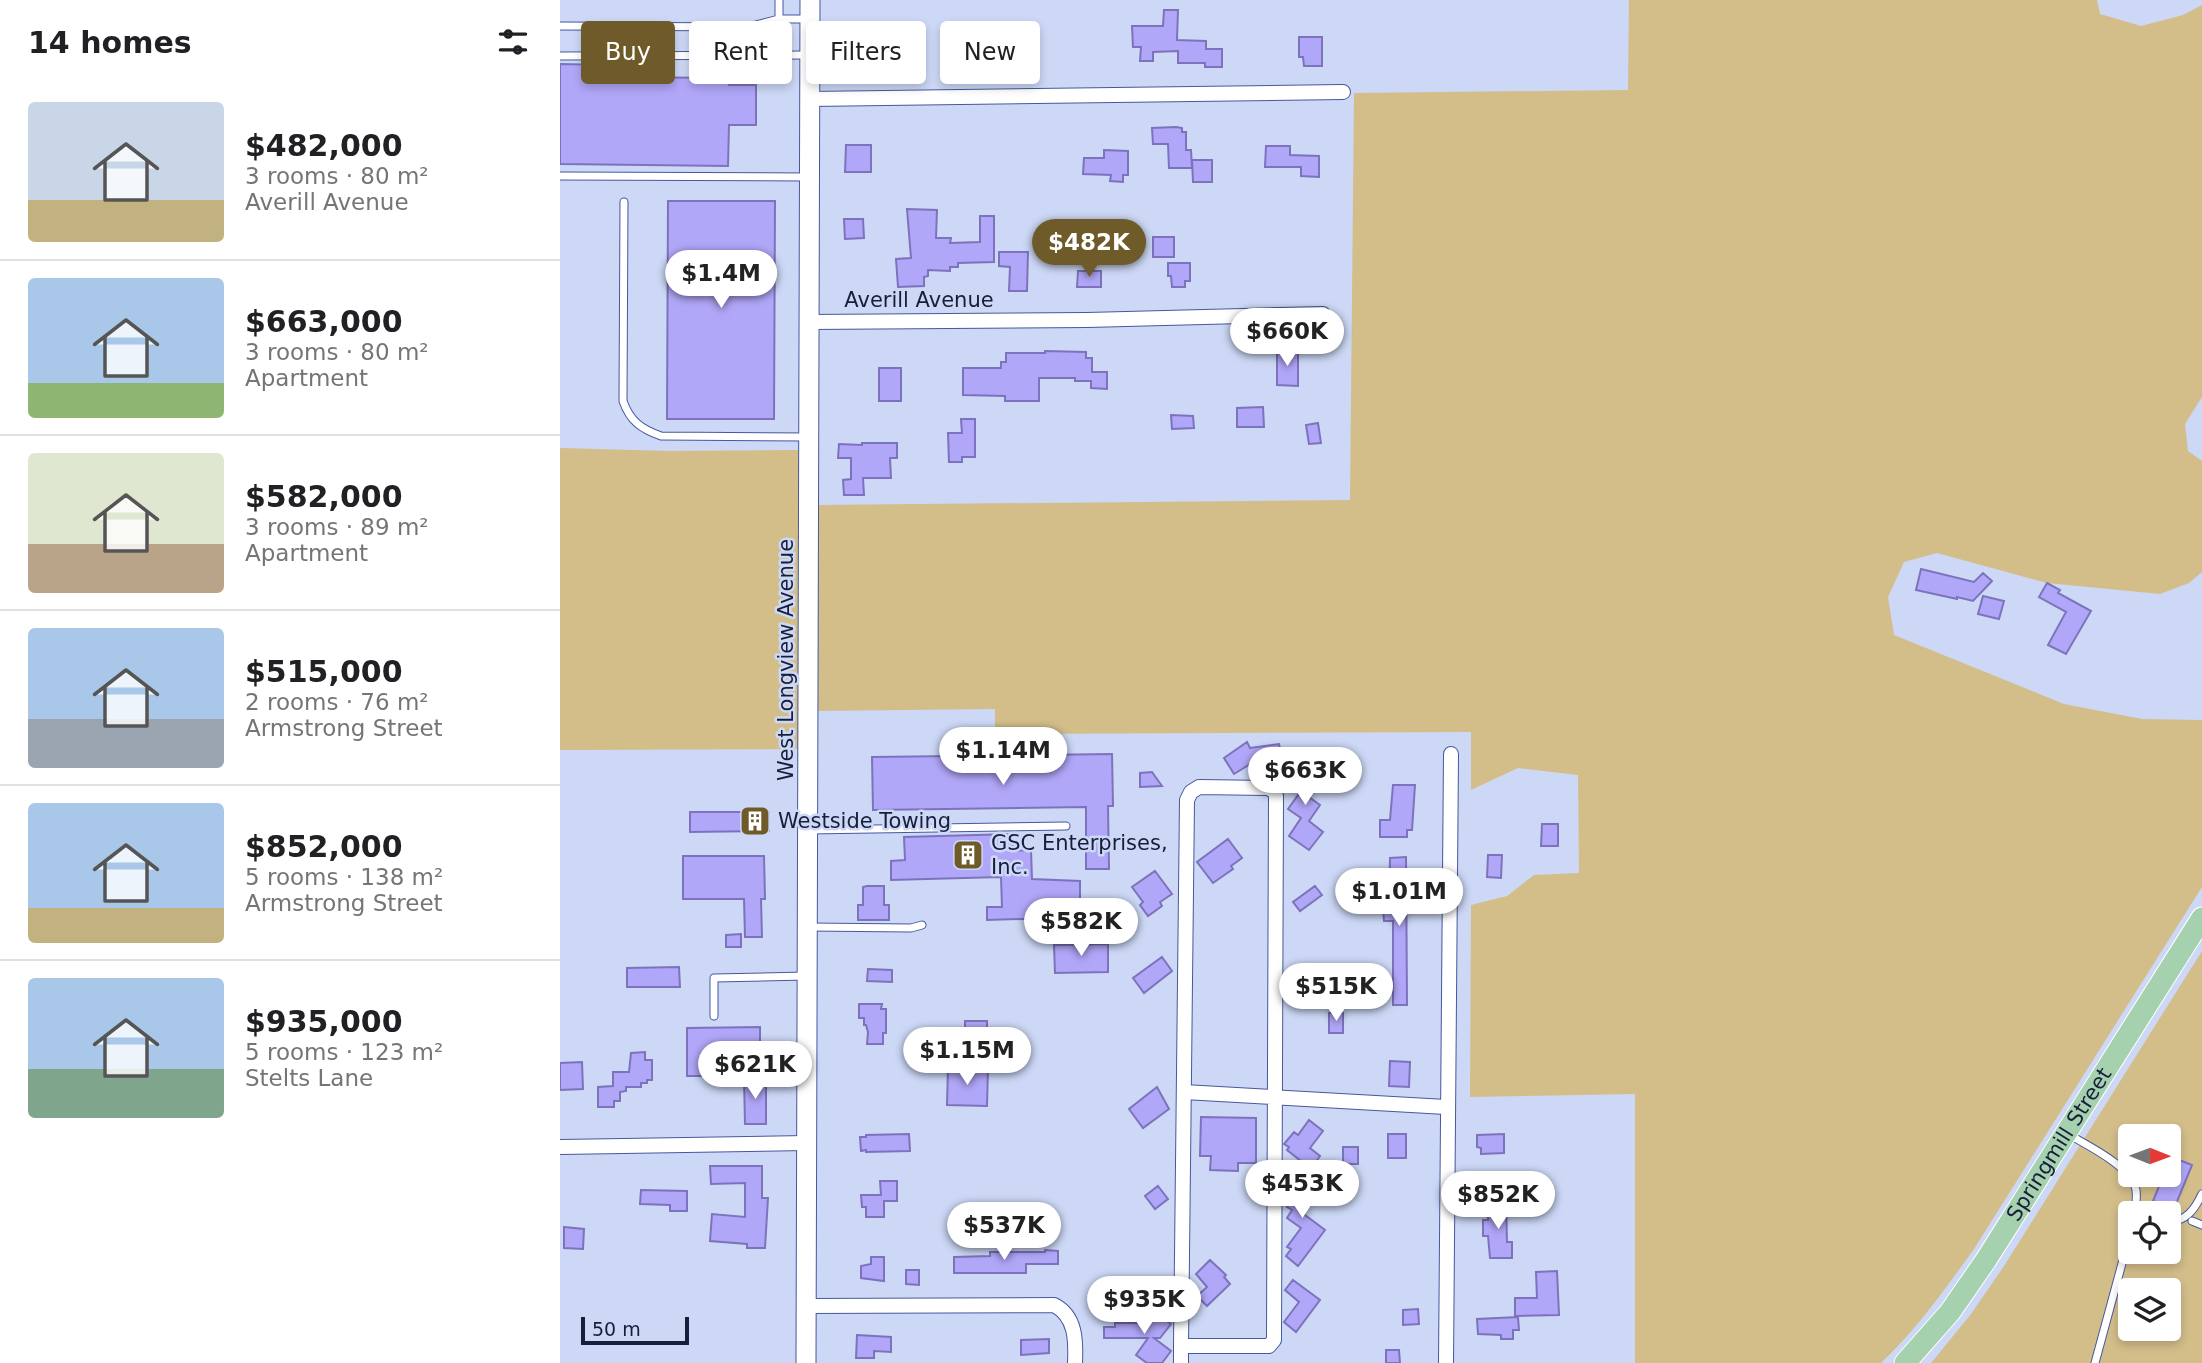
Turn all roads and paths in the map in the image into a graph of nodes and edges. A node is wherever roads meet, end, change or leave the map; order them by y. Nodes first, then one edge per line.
1 (779, 0) edge
2 (810, 10) edge
3 (779, 19) junction
4 (560, 26) edge
5 (806, 55) edge
6 (560, 56) edge
7 (809, 84) edge
8 (1343, 92) dead end
9 (809, 100) junction
10 (560, 176) edge
11 (809, 177) junction
12 (624, 202) dead end
13 (1323, 314) dead end
14 (809, 322) junction
15 (810, 437) junction
16 (1451, 754) dead end
17 (1066, 827) dead end
18 (808, 830) junction
19 (2202, 918) edge
20 (922, 925) dead end
21 (807, 927) junction
22 (807, 976) junction
23 (714, 1016) dead end
24 (1184, 1092) junction
25 (1275, 1098) junction
26 (1446, 1107) junction
27 (2067, 1133) junction
28 (807, 1143) junction
29 (560, 1147) edge
30 (2202, 1194) edge
31 (2136, 1201) edge
32 (2181, 1218) edge
33 (2192, 1221) dead end
34 (2202, 1225) edge
35 (2122, 1264) edge
36 (807, 1306) junction
37 (1181, 1346) junction
38 (806, 1363) edge
39 (1075, 1363) edge
40 (1181, 1363) edge
41 (1446, 1363) edge
42 (1905, 1363) edge
43 (2095, 1363) edge

1 - 3 lane
2 - 3 lane
3 - 4 lane
5 - 6 lane
7 - 9 street, West Longview Avenue
8 - 9 street
9 - 11 street, West Longview Avenue
10 - 11 lane
11 - 14 street, West Longview Avenue
12 - 15 lane
13 - 14 street, Averill Avenue
14 - 15 street, West Longview Avenue
15 - 18 street, West Longview Avenue
16 - 26 street
17 - 18 lane
18 - 21 street, West Longview Avenue
19 - 27 main road, Springmill Street
20 - 21 lane
21 - 22 street, West Longview Avenue
22 - 23 lane
22 - 28 street, West Longview Avenue
24 - 25 street
24 - 25 street
24 - 37 street
25 - 26 street
25 - 37 street
26 - 41 street
27 - 31 lane
27 - 42 main road, Springmill Street
28 - 29 street
28 - 36 street, West Longview Avenue
30 - 32 lane
33 - 34 lane
35 - 43 lane
36 - 38 street, West Longview Avenue
36 - 39 street
37 - 40 street

